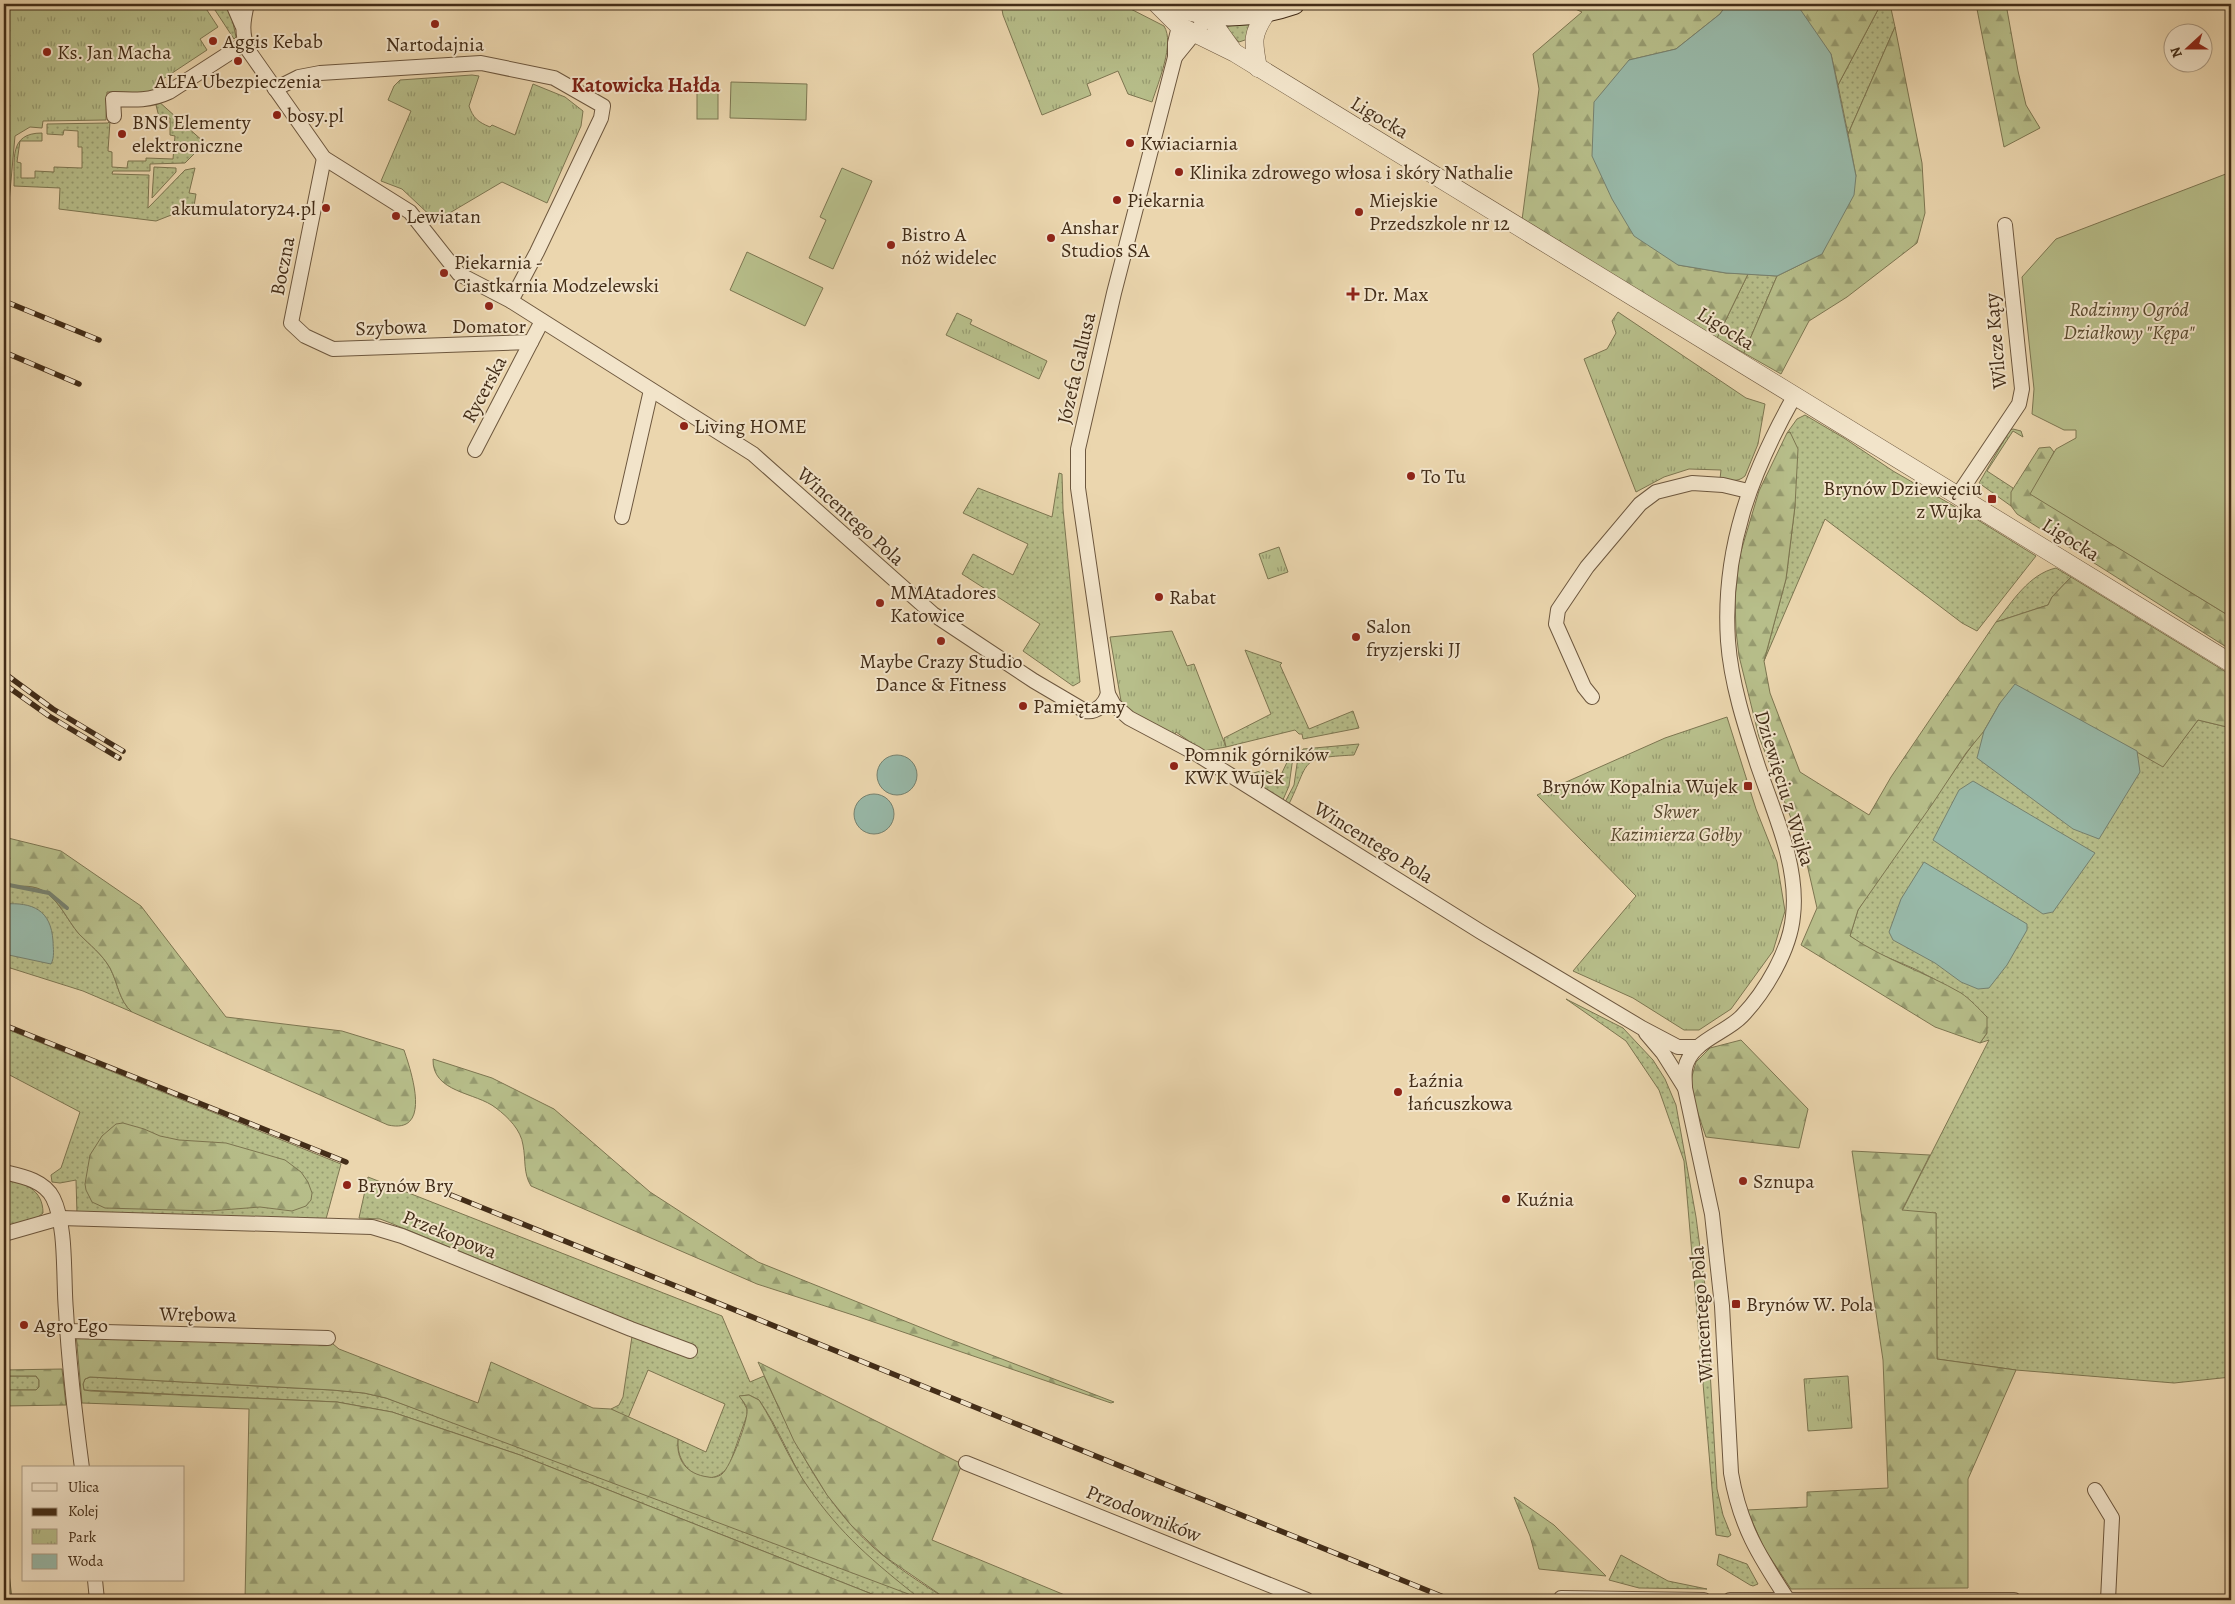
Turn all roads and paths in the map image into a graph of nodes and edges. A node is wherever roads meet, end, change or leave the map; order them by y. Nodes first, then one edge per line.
1 (233, 4) edge
2 (247, 4) edge
3 (1157, 4) edge
4 (1294, 4) edge
5 (1208, 9) edge
6 (1179, 10) edge
7 (1267, 12) junction
8 (242, 25) junction
9 (1195, 35) junction
10 (245, 43) junction
11 (1235, 53) junction
12 (1175, 57) junction
13 (1258, 68) junction
14 (274, 89) junction
15 (114, 116) dead end
16 (324, 158) junction
17 (2005, 225) dead end
18 (511, 301) junction
19 (542, 321) junction
20 (291, 322) joint
21 (531, 342) junction
22 (651, 390) junction
23 (1795, 395) junction
24 (475, 450) dead end
25 (1748, 491) junction
26 (1958, 495) junction
27 (622, 517) dead end
28 (2231, 663) edge
29 (1108, 694) junction
30 (1592, 697) dead end
31 (1642, 1028) junction
32 (1698, 1046) junction
33 (1685, 1088) junction
34 (4, 1172) edge
35 (60, 1218) junction
36 (4, 1234) edge
37 (67, 1331) junction
38 (328, 1338) dead end
39 (690, 1351) dead end
40 (966, 1463) dead end
41 (82, 1466) edge
42 (2094, 1490) dead end
43 (94, 1582) edge
44 (1561, 1598) dead end
45 (97, 1600) edge
46 (1307, 1600) edge
47 (1704, 1600) edge
48 (1730, 1600) edge
49 (1788, 1600) edge
50 (2014, 1600) edge
51 (2108, 1600) edge

1 - 8 street, Wincentego Pola
2 - 8 street, Wincentego Pola
3 - 6 street, Ligocka
4 - 7 main road
5 - 6 main road
5 - 7 main road
5 - 9 street, Józefa Gallusa
5 - 11 street
6 - 9 street, Ligocka
6 - 12 street, Józefa Gallusa
7 - 13 street
8 - 10 street, Wincentego Pola
9 - 11 street, Ligocka
9 - 12 street, Józefa Gallusa
10 - 14 street, Wincentego Pola
10 - 15 street
11 - 13 street, Ligocka
12 - 29 street, Józefa Gallusa
13 - 23 street, Ligocka
14 - 16 street, Wincentego Pola
14 - 18 street
16 - 18 street, Wincentego Pola
16 - 20 street, Boczna
17 - 26 street, Wilcze Kąty
18 - 19 street, Wincentego Pola
19 - 21 street, Rycerska
19 - 22 street, Wincentego Pola
20 - 21 street, Szybowa
21 - 24 street, Rycerska
22 - 27 street
22 - 29 street, Wincentego Pola
23 - 25 street, Dziewięciu z Wujka
23 - 26 street, Ligocka
25 - 30 street
25 - 32 street, Dziewięciu z Wujka
26 - 28 street, Ligocka
29 - 31 street, Wincentego Pola
31 - 32 street, Wincentego Pola
31 - 33 street, Wincentego Pola
32 - 33 street, Dziewięciu z Wujka
33 - 49 street, Wincentego Pola
34 - 35 street
35 - 36 street, Przekopowa
35 - 37 street
35 - 39 street, Przekopowa
37 - 38 street, Wrębowa
37 - 41 street
40 - 46 street, Przodowników
42 - 51 street
43 - 45 street
44 - 47 street
48 - 49 street
49 - 50 street

